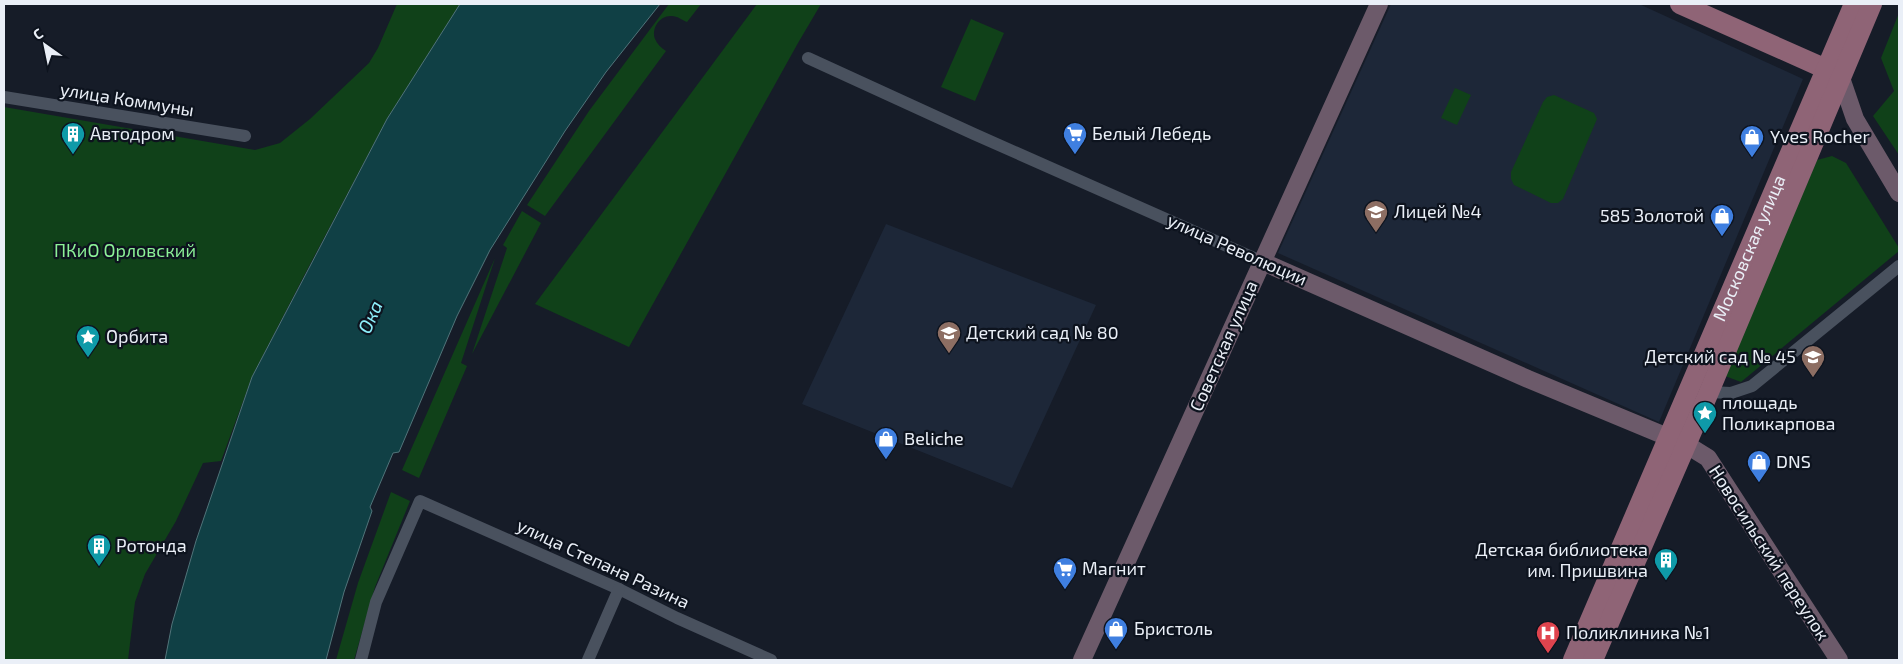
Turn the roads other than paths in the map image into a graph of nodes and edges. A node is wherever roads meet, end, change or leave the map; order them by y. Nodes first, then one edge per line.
1 (1379, 4) edge
2 (1680, 4) edge
3 (1854, 4) edge
4 (1872, 4) edge
5 (808, 58) dead end
6 (1834, 73) junction
7 (4, 97) edge
8 (245, 136) dead end
9 (1899, 192) edge
10 (1263, 262) junction
11 (1899, 266) edge
12 (1709, 392) junction
13 (1668, 437) junction
14 (1687, 445) junction
15 (619, 589) junction
16 (361, 660) edge
17 (588, 660) edge
18 (771, 660) edge
19 (1082, 660) edge
20 (1573, 660) edge
21 (1593, 660) edge
22 (1840, 660) edge

1 - 10 street, Советская улица
2 - 6 main road
3 - 6 main road, Московская улица
4 - 6 main road, Московская улица
5 - 10 street, улица Революции
6 - 9 street
6 - 12 main road, Московская улица
6 - 13 main road, Московская улица
7 - 8 street, улица Коммуны
10 - 13 street, улица Революции
10 - 19 street, Советская улица
11 - 12 street
12 - 14 main road, Московская улица
13 - 14 street, Новосильский переулок
13 - 20 main road, Московская улица
14 - 21 main road, Московская улица
14 - 22 street, Новосильский переулок
15 - 16 street, улица Степана Разина
15 - 17 street
15 - 18 street, улица Степана Разина

